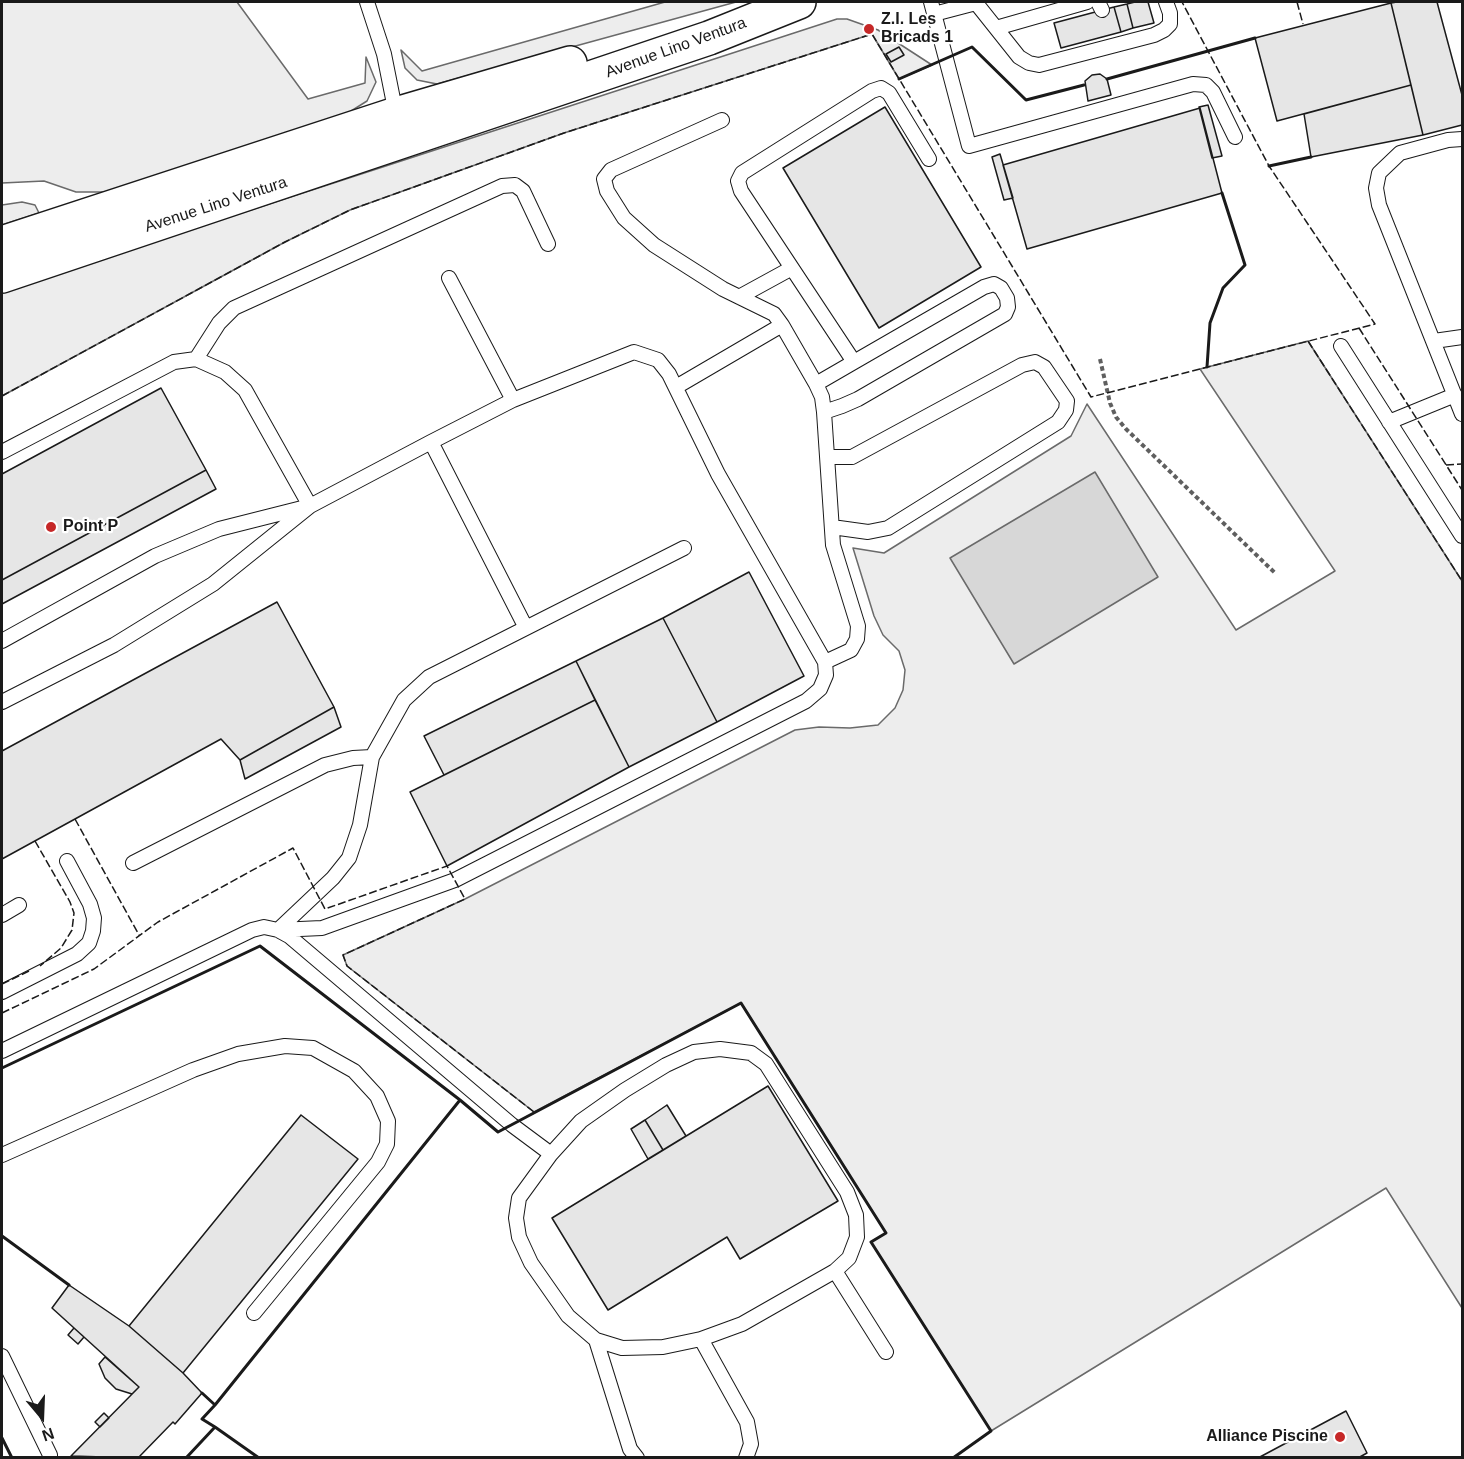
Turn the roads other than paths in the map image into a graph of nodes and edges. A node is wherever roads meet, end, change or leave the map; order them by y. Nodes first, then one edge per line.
1 (367, 2) edge
2 (799, 2) edge
3 (978, 2) edge
4 (1166, 2) edge
5 (1083, 7) edge
6 (932, 8) edge
7 (996, 28) junction
8 (396, 114) junction
9 (722, 120) dead end
10 (1235, 137) dead end
11 (1462, 139) edge
12 (929, 159) dead end
13 (2, 243) edge
14 (548, 244) dead end
15 (792, 268) junction
16 (2, 276) edge
17 (449, 278) dead end
18 (739, 297) junction
19 (782, 325) junction
20 (1462, 337) edge
21 (1434, 341) junction
22 (1341, 346) dead end
23 (196, 359) junction
24 (854, 362) junction
25 (816, 384) junction
26 (676, 387) junction
27 (1455, 395) junction
28 (513, 400) junction
29 (824, 412) junction
30 (1462, 414) edge
31 (1389, 422) junction
32 (431, 442) junction
33 (2, 452) edge
34 (827, 457) junction
35 (309, 506) junction
36 (832, 527) junction
37 (1462, 536) edge
38 (684, 548) dead end
39 (526, 628) junction
40 (2, 641) edge
41 (825, 662) junction
42 (2, 702) edge
43 (372, 757) junction
44 (67, 861) dead end
45 (133, 863) dead end
46 (19, 905) dead end
47 (2, 915) edge
48 (278, 930) junction
49 (2, 992) edge
50 (2, 1052) edge
51 (551, 1154) junction
52 (2, 1155) edge
53 (835, 1270) junction
54 (254, 1314) dead end
55 (701, 1339) junction
56 (596, 1340) junction
57 (886, 1352) dead end
58 (2, 1356) edge
59 (50, 1455) dead end
60 (637, 1458) edge
61 (746, 1458) edge

1 - 8 lane
2 - 8 main road, Avenue Lino Ventura
2 - 16 main road, Avenue Lino Ventura
3 - 6 lane
3 - 7 lane
4 - 7 lane
5 - 7 lane
6 - 10 lane
8 - 13 main road, Avenue Lino Ventura
9 - 18 lane
11 - 21 lane
12 - 15 lane
14 - 23 lane
15 - 18 lane
15 - 24 lane
17 - 28 lane
18 - 19 lane
19 - 25 lane
19 - 26 lane
20 - 21 lane
21 - 27 lane
22 - 31 lane
23 - 33 lane
23 - 35 lane
24 - 25 lane
24 - 29 lane
25 - 29 lane
26 - 28 lane
26 - 41 lane
27 - 30 lane
27 - 31 lane
28 - 32 lane
29 - 34 lane
31 - 37 lane
32 - 35 lane
32 - 39 lane
34 - 36 lane
34 - 36 lane
35 - 40 lane
35 - 42 lane
36 - 41 lane
38 - 39 lane
39 - 43 lane
41 - 48 lane
43 - 45 lane
43 - 48 lane
44 - 49 lane
46 - 47 lane
48 - 50 lane
48 - 51 lane
51 - 53 lane
51 - 56 lane
52 - 54 lane
53 - 55 lane
53 - 57 lane
55 - 56 lane
55 - 61 lane
56 - 60 lane
58 - 59 lane

